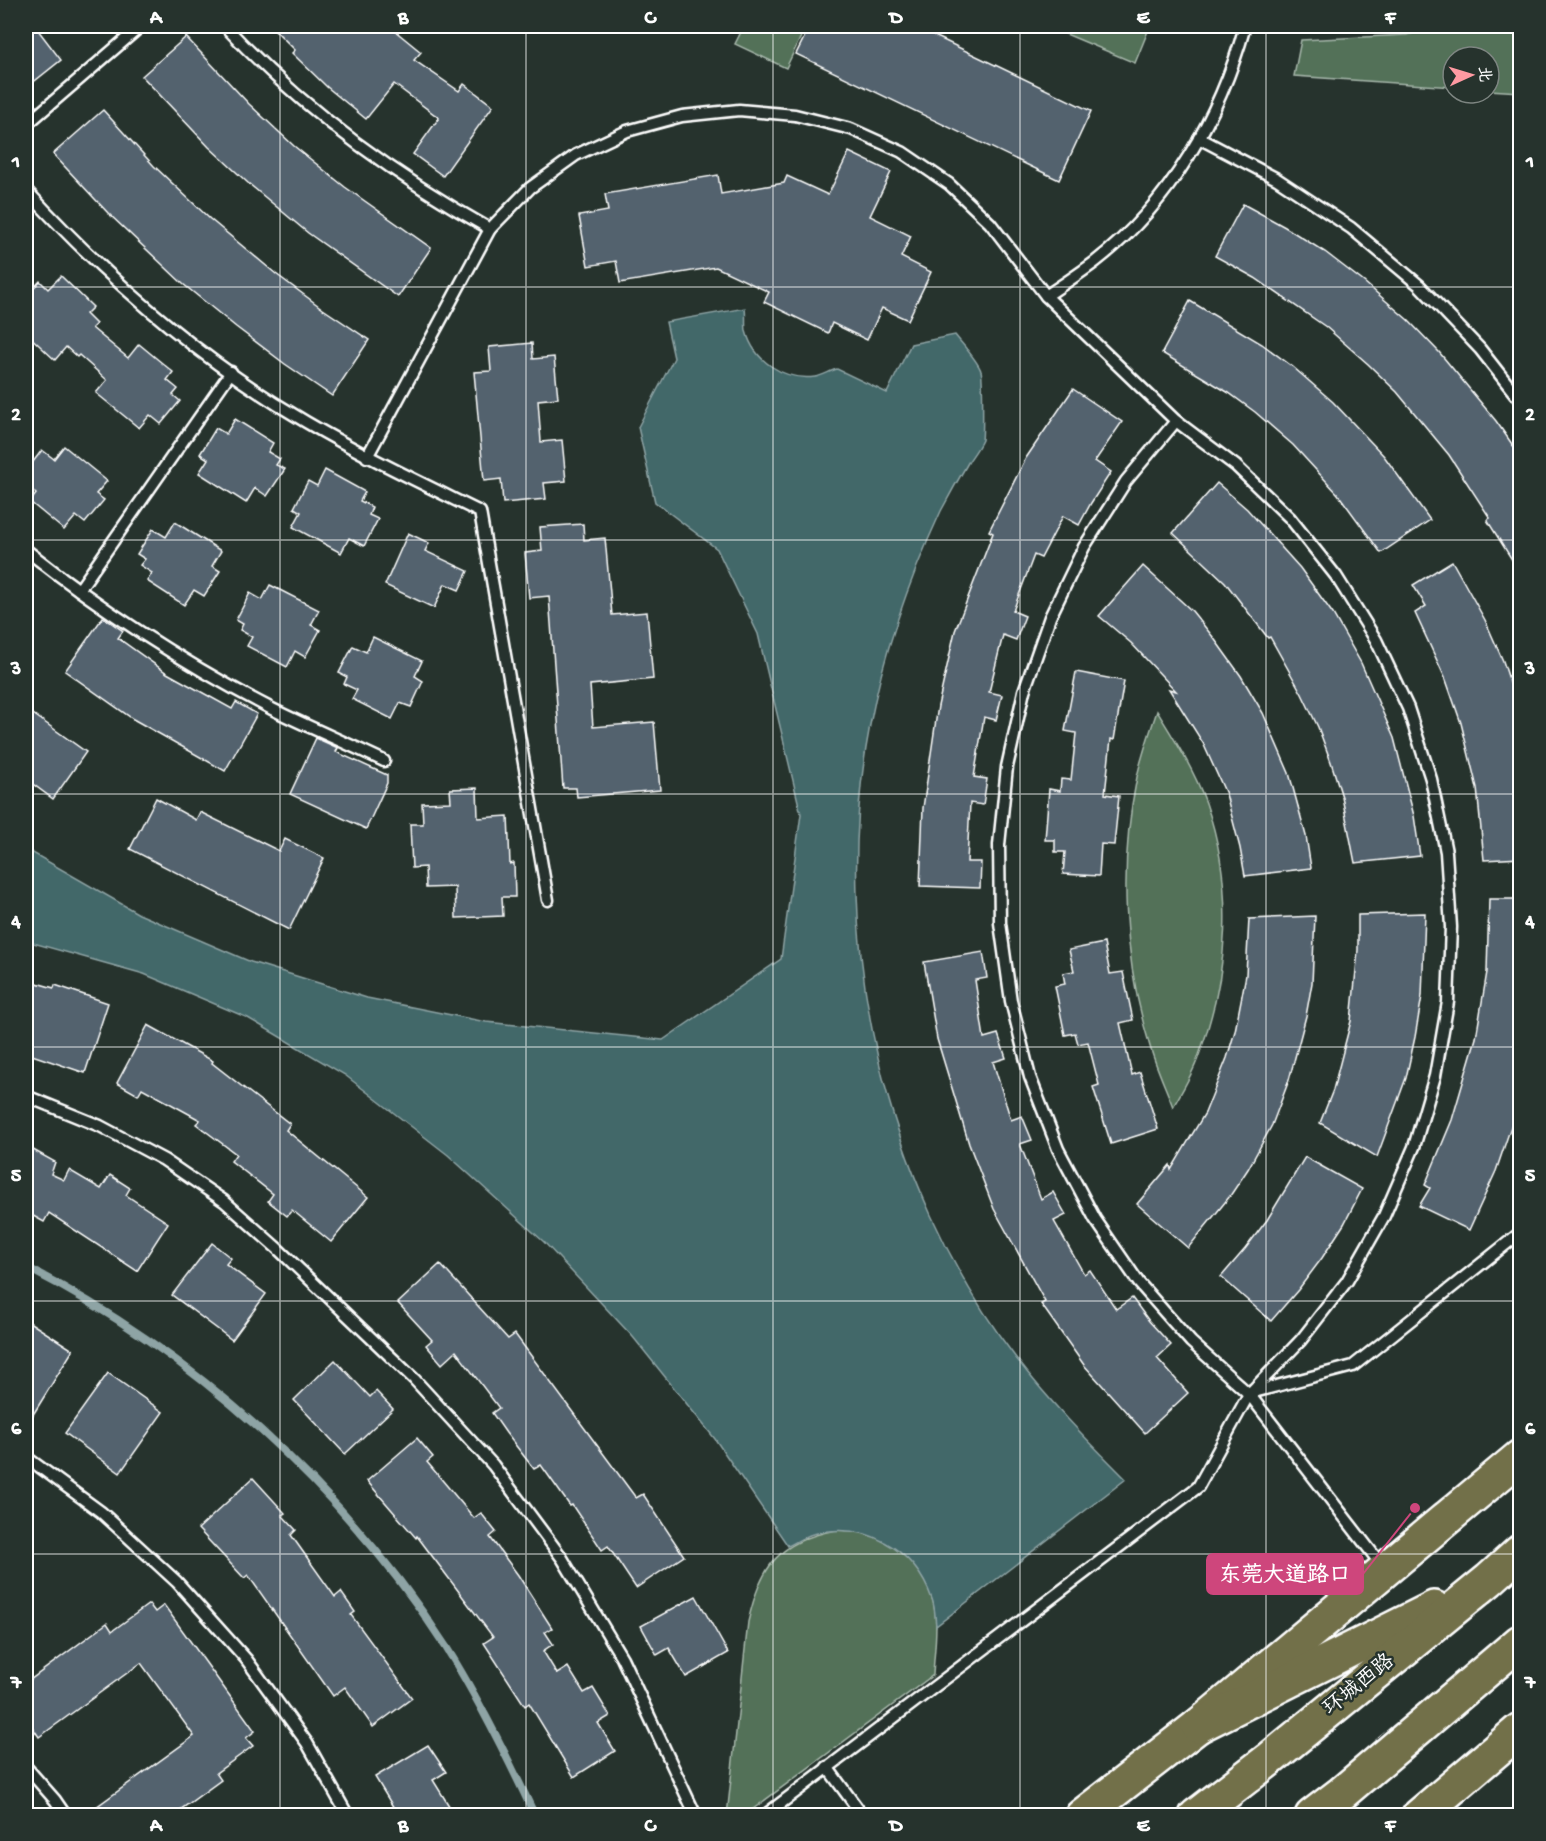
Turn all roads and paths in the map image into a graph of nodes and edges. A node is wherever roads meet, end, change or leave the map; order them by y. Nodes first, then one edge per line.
1 (141, 26) edge
2 (225, 26) edge
3 (1245, 26) edge
4 (26, 125) edge
5 (1198, 138) junction
6 (26, 190) edge
7 (490, 229) junction
8 (1046, 296) junction
9 (231, 372) junction
10 (1521, 400) edge
11 (1176, 421) junction
12 (368, 457) junction
13 (26, 550) edge
14 (79, 590) junction
15 (384, 761) dead end
16 (548, 900) dead end
17 (26, 1096) edge
18 (1521, 1233) edge
19 (1249, 1394) junction
20 (26, 1457) edge
21 (1521, 1457) edge
22 (1521, 1552) edge
23 (1385, 1569) junction
24 (1489, 1580) junction
25 (1521, 1642) edge
26 (1198, 1726) junction
27 (1521, 1730) edge
28 (26, 1767) edge
29 (827, 1767) junction
30 (769, 1814) edge
31 (66, 1815) edge
32 (348, 1815) edge
33 (696, 1815) edge
34 (863, 1815) edge
35 (1082, 1815) edge
36 (1196, 1815) edge
37 (1312, 1815) edge
38 (1419, 1815) edge

1 - 4 lane
2 - 7 lane
3 - 5 lane
5 - 8 lane
5 - 10 lane
6 - 9 lane
7 - 8 lane
7 - 12 lane
8 - 11 lane
9 - 12 lane
9 - 14 lane
11 - 19 lane
11 - 19 lane
12 - 16 lane
13 - 14 lane
14 - 15 lane
17 - 33 lane
18 - 19 lane
19 - 23 lane
19 - 29 lane
20 - 32 lane
21 - 23 main road
22 - 24 main road, 环城西路
23 - 26 main road
24 - 26 main road
24 - 36 main road, 环城西路
25 - 37 main road
26 - 35 main road
27 - 38 main road
28 - 31 lane
29 - 30 lane
29 - 34 lane

